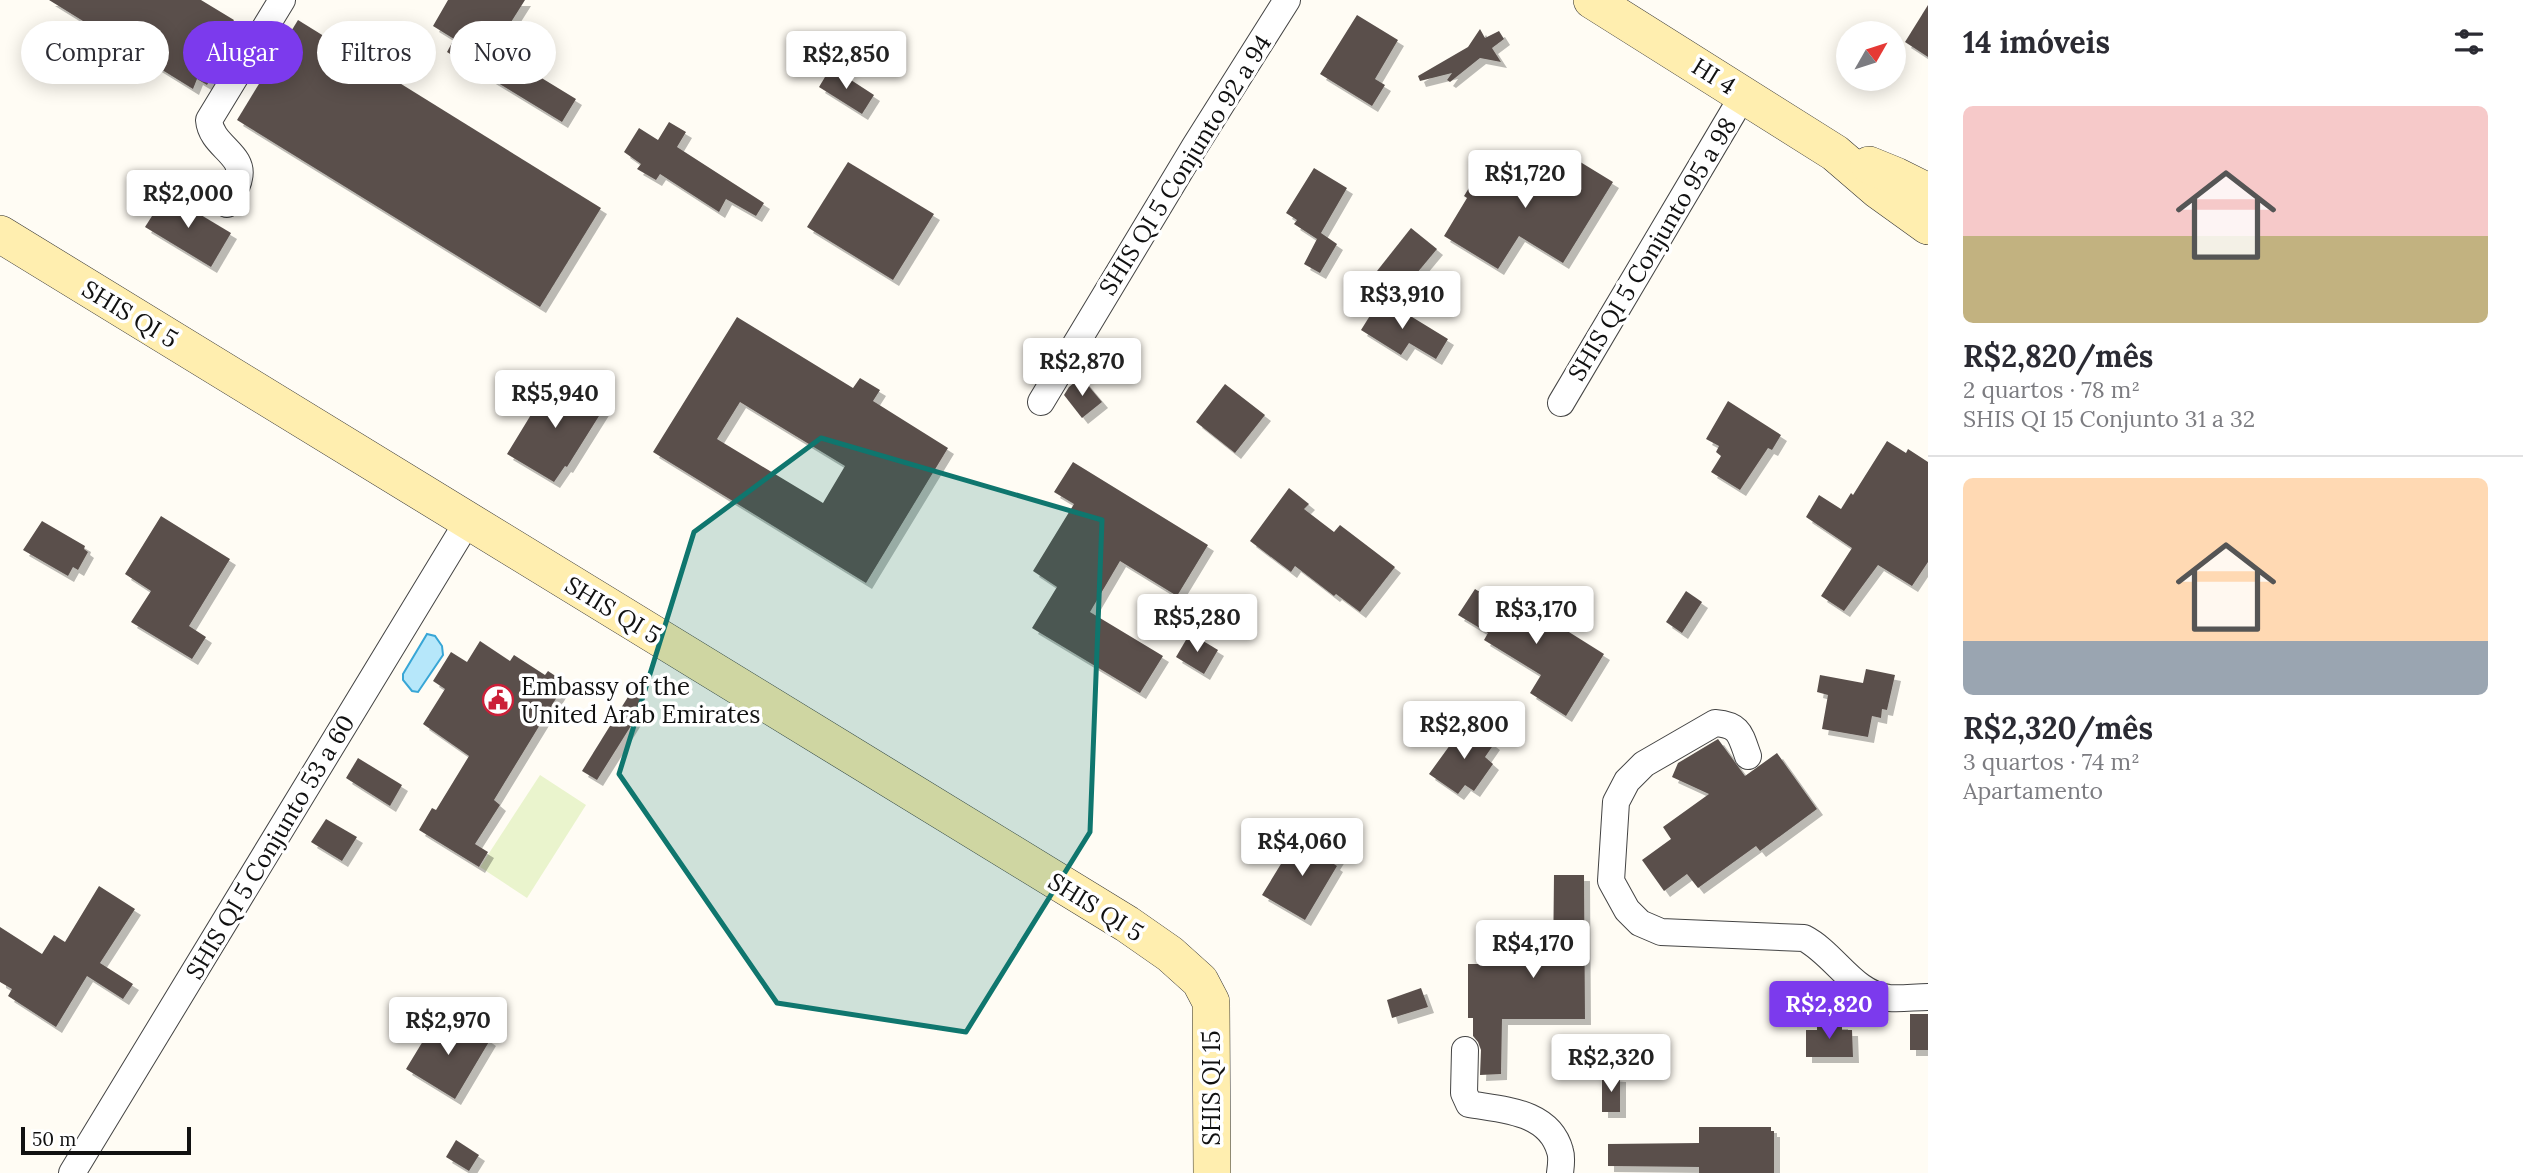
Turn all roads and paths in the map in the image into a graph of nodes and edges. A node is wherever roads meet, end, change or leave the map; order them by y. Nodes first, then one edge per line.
1 (282, 0) edge
2 (1287, 0) edge
3 (1592, 0) edge
4 (1744, 94) junction
5 (1835, 153) junction
6 (1928, 192) edge
7 (227, 204) dead end
8 (1928, 226) edge
9 (0, 234) edge
10 (1041, 402) dead end
11 (1561, 402) dead end
12 (468, 521) junction
13 (1748, 756) dead end
14 (1925, 997) edge
15 (1211, 1002) joint
16 (1465, 1050) dead end
17 (72, 1173) edge
18 (1212, 1173) edge
19 (1560, 1173) edge

1 - 7 street
2 - 10 street, SHIS QI 5 Conjunto 92 a 94
3 - 4 street, HI 4
4 - 5 street, HI 4
4 - 11 street, SHIS QI 5 Conjunto 95 a 98
5 - 6 street, HI 4
5 - 8 street, HI 4
9 - 12 street, SHIS QI 5
12 - 15 street, SHIS QI 5
12 - 17 street, SHIS QI 5 Conjunto 53 a 60
13 - 14 street
15 - 18 street, SHIS QI 15
16 - 19 street

